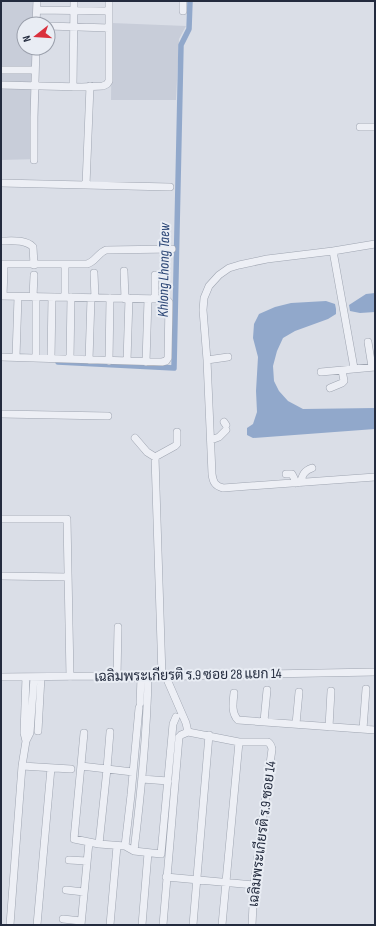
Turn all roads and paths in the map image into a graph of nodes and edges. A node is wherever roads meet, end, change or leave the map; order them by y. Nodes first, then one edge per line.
1 (37, 1) edge
2 (74, 1) edge
3 (109, 1) edge
4 (184, 1) edge
5 (37, 10) junction
6 (74, 10) junction
7 (109, 11) junction
8 (183, 11) dead end
9 (37, 16) edge
10 (56, 26) edge
11 (74, 26) junction
12 (109, 28) junction
13 (36, 56) edge
14 (1, 70) edge
15 (35, 70) junction
16 (1, 85) edge
17 (35, 86) junction
18 (90, 86) junction
19 (73, 87) junction
20 (360, 127) dead end
21 (375, 127) edge
22 (34, 160) dead end
23 (1, 183) edge
24 (86, 185) junction
25 (170, 187) dead end
26 (1, 241) edge
27 (375, 244) edge
28 (172, 249) dead end
29 (333, 251) junction
30 (34, 265) junction
31 (3, 267) edge
32 (65, 268) dead end
33 (124, 271) dead end
34 (94, 273) dead end
35 (34, 275) dead end
36 (155, 275) dead end
37 (2, 296) edge
38 (18, 297) junction
39 (35, 297) junction
40 (52, 297) junction
41 (68, 297) junction
42 (93, 298) junction
43 (110, 298) junction
44 (127, 298) junction
45 (151, 299) junction
46 (368, 342) dead end
47 (1, 357) edge
48 (16, 357) junction
49 (228, 357) dead end
50 (36, 358) junction
51 (50, 358) junction
52 (70, 359) junction
53 (89, 360) junction
54 (109, 360) junction
55 (207, 360) junction
56 (127, 361) junction
57 (146, 362) junction
58 (374, 367) edge
59 (354, 368) junction
60 (342, 370) junction
61 (321, 372) dead end
62 (330, 388) dead end
63 (1, 414) edge
64 (108, 416) dead end
65 (225, 426) dead end
66 (177, 432) dead end
67 (135, 438) dead end
68 (211, 440) junction
69 (155, 457) junction
70 (312, 468) dead end
71 (375, 477) edge
72 (298, 483) junction
73 (276, 484) junction
74 (1, 519) edge
75 (1, 576) edge
76 (68, 577) junction
77 (118, 627) dead end
78 (375, 672) edge
79 (1, 677) edge
80 (70, 677) junction
81 (117, 677) junction
82 (145, 677) junction
83 (164, 677) junction
84 (34, 678) junction
85 (267, 690) dead end
86 (366, 690) dead end
87 (331, 691) dead end
88 (299, 692) dead end
89 (234, 693) dead end
90 (176, 717) dead end
91 (264, 722) junction
92 (296, 724) junction
93 (329, 727) junction
94 (362, 729) junction
95 (375, 730) edge
96 (38, 731) dead end
97 (110, 732) dead end
98 (188, 732) junction
99 (84, 733) dead end
100 (209, 736) junction
101 (238, 742) junction
102 (135, 760) junction
103 (143, 761) junction
104 (22, 766) junction
105 (81, 766) junction
106 (51, 768) junction
107 (107, 768) junction
108 (71, 769) dead end
109 (133, 772) junction
110 (142, 779) junction
111 (168, 781) junction
112 (131, 795) junction
113 (140, 796) junction
114 (89, 842) junction
115 (99, 844) junction
116 (117, 846) junction
117 (125, 846) junction
118 (134, 851) junction
119 (148, 852) junction
120 (69, 860) dead end
121 (87, 861) junction
122 (166, 877) junction
123 (197, 880) junction
124 (226, 882) junction
125 (254, 885) junction
126 (66, 890) dead end
127 (84, 892) junction
128 (63, 919) dead end
129 (81, 923) edge
130 (10, 925) edge
131 (37, 925) edge
132 (110, 925) edge
133 (142, 925) edge
134 (162, 925) edge
135 (193, 925) edge
136 (222, 925) edge
137 (252, 925) edge

1 - 5 street
2 - 6 street
3 - 7 street
4 - 8 street
5 - 6 street
5 - 9 street
6 - 7 street
6 - 11 street
7 - 12 street
10 - 11 street
11 - 12 street
11 - 19 street
12 - 18 street
13 - 15 street
14 - 15 street
15 - 17 street
16 - 17 street
17 - 19 street
17 - 22 street
18 - 19 street
18 - 24 street
20 - 21 street
23 - 24 street
24 - 25 street
26 - 30 street
27 - 29 street
28 - 30 street
29 - 55 street
29 - 59 street
30 - 31 street
31 - 37 street
32 - 41 street
33 - 44 street
34 - 42 street
35 - 39 street
36 - 45 street
37 - 38 street
38 - 39 street
38 - 48 street
39 - 40 street
39 - 50 street
40 - 41 street
40 - 51 street
41 - 42 street
41 - 52 street
42 - 43 street
42 - 53 street
43 - 44 street
43 - 54 street
44 - 45 street
44 - 56 street
45 - 57 street
45 - 57 street
46 - 58 street
47 - 48 street
48 - 50 street
49 - 55 street
50 - 51 street
51 - 52 street
52 - 53 street
53 - 54 street
54 - 56 street
55 - 68 street
56 - 57 street
58 - 59 street
59 - 60 street
60 - 61 street
60 - 62 street
63 - 64 street
65 - 68 street
66 - 69 street
67 - 69 street
68 - 73 street
69 - 83 street
70 - 72 street
71 - 72 street
72 - 73 street
72 - 73 street
74 - 76 street
75 - 76 street
76 - 80 street
77 - 81 street
78 - 83 street, เฉลิมพระเกียรติ ร.9 ซอย 28 แยก 14
79 - 84 street, เฉลิมพระเกียรติ ร.9 ซอย 28 แยก 14
80 - 81 street, เฉลิมพระเกียรติ ร.9 ซอย 28 แยก 14
80 - 84 street, เฉลิมพระเกียรติ ร.9 ซอย 28 แยก 14
81 - 82 street, เฉลิมพระเกียรติ ร.9 ซอย 28 แยก 14
82 - 83 street, เฉลิมพระเกียรติ ร.9 ซอย 28 แยก 14
82 - 102 street
82 - 103 street
83 - 98 street
84 - 96 street
84 - 104 street
85 - 91 street
86 - 94 street
87 - 93 street
88 - 92 street
89 - 91 street
90 - 111 street
91 - 92 street
92 - 93 street
93 - 94 street
94 - 95 street
97 - 107 street
98 - 100 street
98 - 122 street
99 - 105 street
100 - 101 street
100 - 123 street
101 - 124 street
101 - 125 street, เฉลิมพระเกียรติ ร.9 ซอย 14
102 - 103 street
102 - 109 street
103 - 110 street
104 - 106 street
104 - 130 street
105 - 107 street
105 - 114 street
106 - 108 street
106 - 131 street
107 - 109 street
107 - 115 street
109 - 112 street
110 - 111 street
110 - 113 street
111 - 119 street
112 - 113 street
112 - 117 street
113 - 118 street
114 - 115 street
114 - 121 street
115 - 116 street
116 - 117 street
116 - 132 street
117 - 118 street
118 - 119 street
119 - 133 street
120 - 121 street
121 - 127 street
122 - 123 street
122 - 134 street
123 - 124 street
123 - 135 street
124 - 125 street
124 - 136 street
125 - 137 street, เฉลิมพระเกียรติ ร.9 ซอย 14
126 - 127 street
127 - 129 street
128 - 129 street

